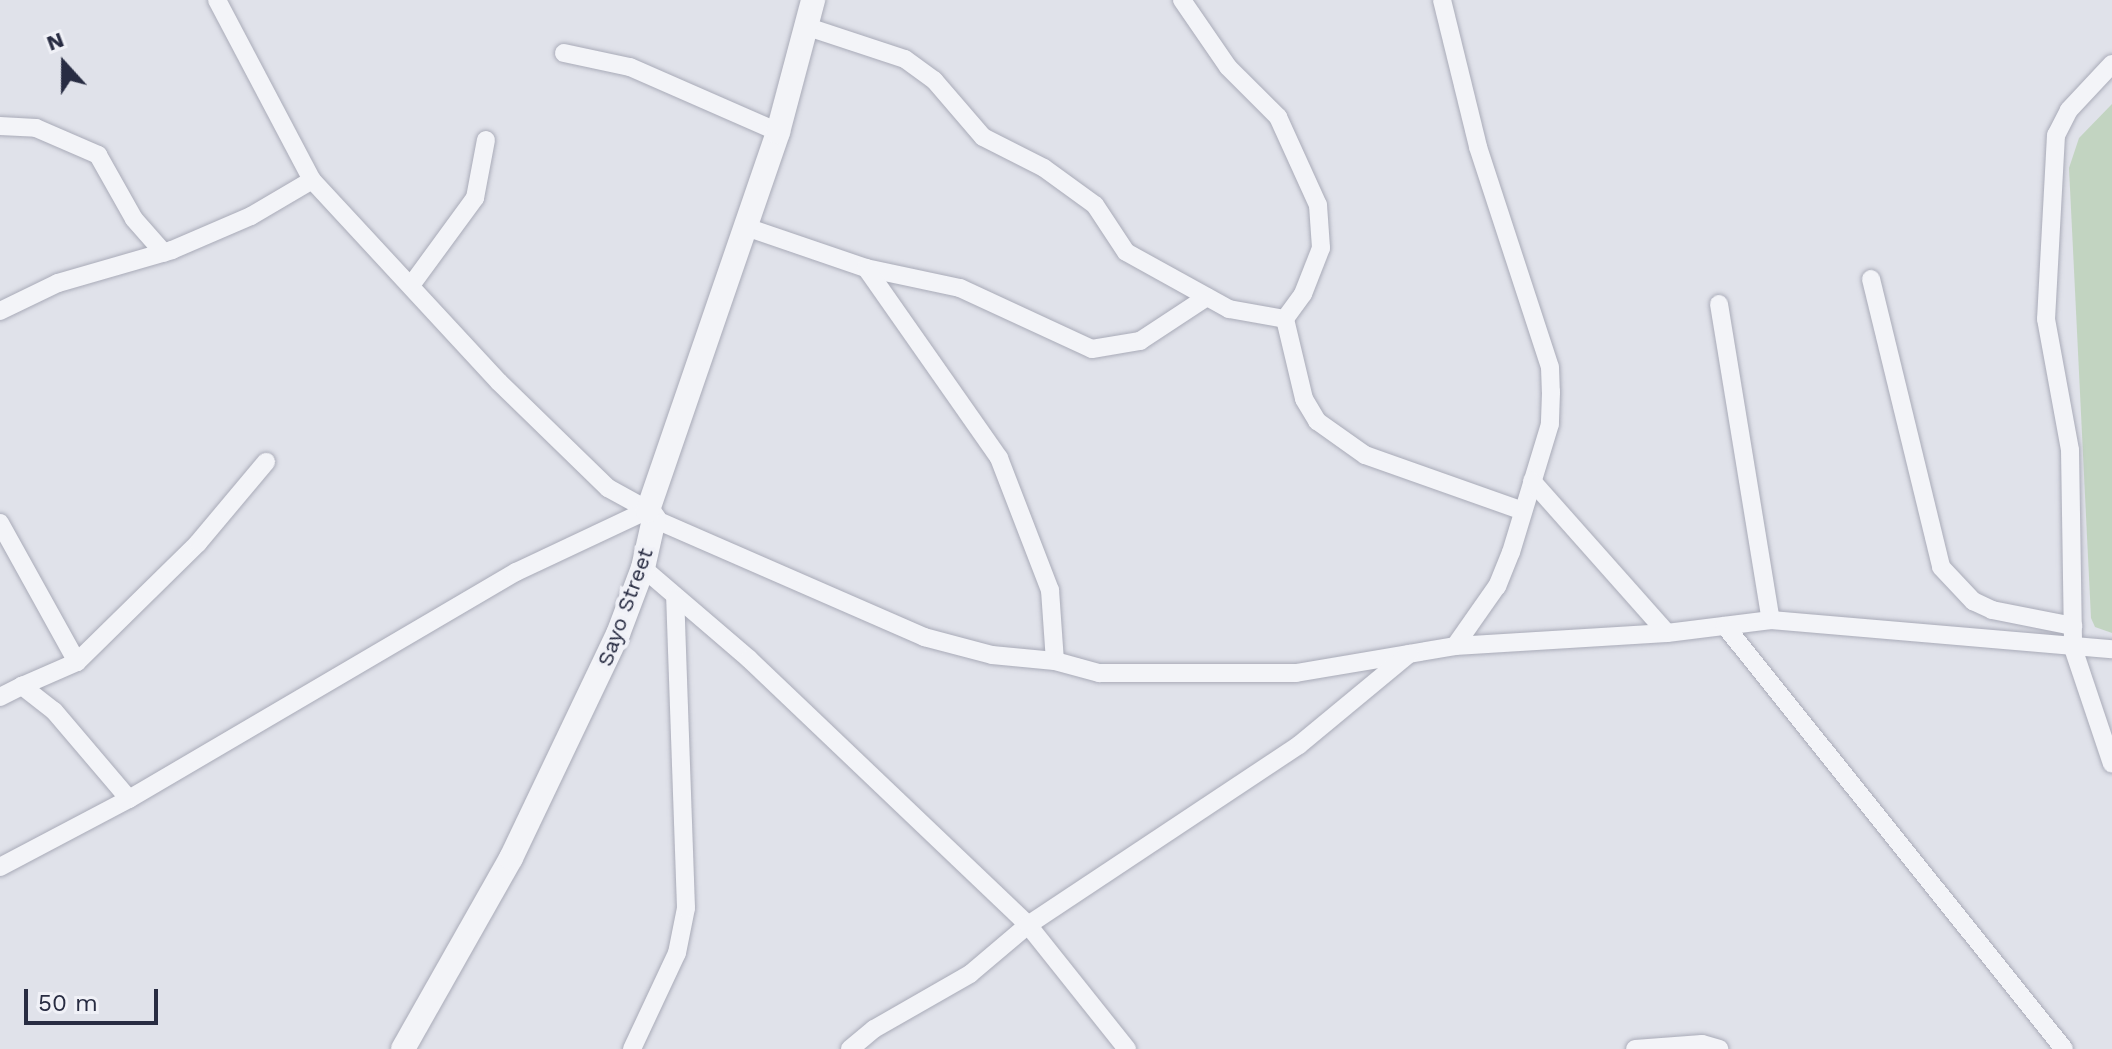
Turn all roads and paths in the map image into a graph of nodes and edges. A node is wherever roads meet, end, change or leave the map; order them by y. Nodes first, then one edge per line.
1 (217, 0) edge
2 (813, 0) edge
3 (1182, 0) edge
4 (1442, 0) edge
5 (808, 27) junction
6 (564, 53) dead end
7 (2112, 64) edge
8 (0, 126) edge
9 (778, 132) junction
10 (486, 140) dead end
11 (312, 180) junction
12 (746, 227) junction
13 (164, 253) junction
14 (866, 268) junction
15 (1871, 279) dead end
16 (412, 284) junction
17 (1207, 297) junction
18 (1719, 304) dead end
19 (0, 311) edge
20 (1285, 319) junction
21 (266, 462) dead end
22 (1532, 481) junction
23 (1520, 510) junction
24 (651, 514) junction
25 (0, 523) edge
26 (643, 568) junction
27 (675, 598) junction
28 (1771, 620) junction
29 (1725, 626) junction
30 (2073, 626) junction
31 (1667, 633) junction
32 (1455, 646) junction
33 (2073, 648) junction
34 (2112, 649) edge
35 (1410, 653) junction
36 (1055, 661) junction
37 (77, 662) junction
38 (22, 686) junction
39 (0, 697) edge
40 (2112, 764) edge
41 (129, 799) junction
42 (0, 867) edge
43 (1028, 925) junction
44 (403, 1049) edge
45 (632, 1049) edge
46 (850, 1049) edge
47 (1127, 1049) edge
48 (1635, 1049) edge
49 (1719, 1049) edge
50 (2064, 1049) edge

1 - 11 street
2 - 5 street, Sayo Street
3 - 20 street
4 - 22 street
5 - 9 street, Sayo Street
5 - 17 street
6 - 9 street
7 - 30 street
8 - 13 street
9 - 12 street, Sayo Street
10 - 16 street
11 - 13 street
11 - 16 street
12 - 14 street
12 - 24 street, Sayo Street
13 - 19 street
14 - 17 street
14 - 36 street
15 - 30 street
16 - 24 street
17 - 20 street
18 - 28 street
20 - 23 street
21 - 37 street
22 - 23 street
22 - 31 street
23 - 32 street
24 - 26 street, Sayo Street
24 - 36 street
24 - 41 street
25 - 37 street
26 - 27 street
26 - 44 street, Sayo Street
27 - 43 street
27 - 45 street
28 - 29 street
28 - 33 street
29 - 31 street
29 - 50 street
30 - 33 street
31 - 32 street
32 - 35 street
33 - 34 street
33 - 40 street
35 - 36 street
35 - 43 street
37 - 38 street
38 - 39 street
38 - 41 street
41 - 42 street
43 - 46 street
43 - 47 street
48 - 49 street

